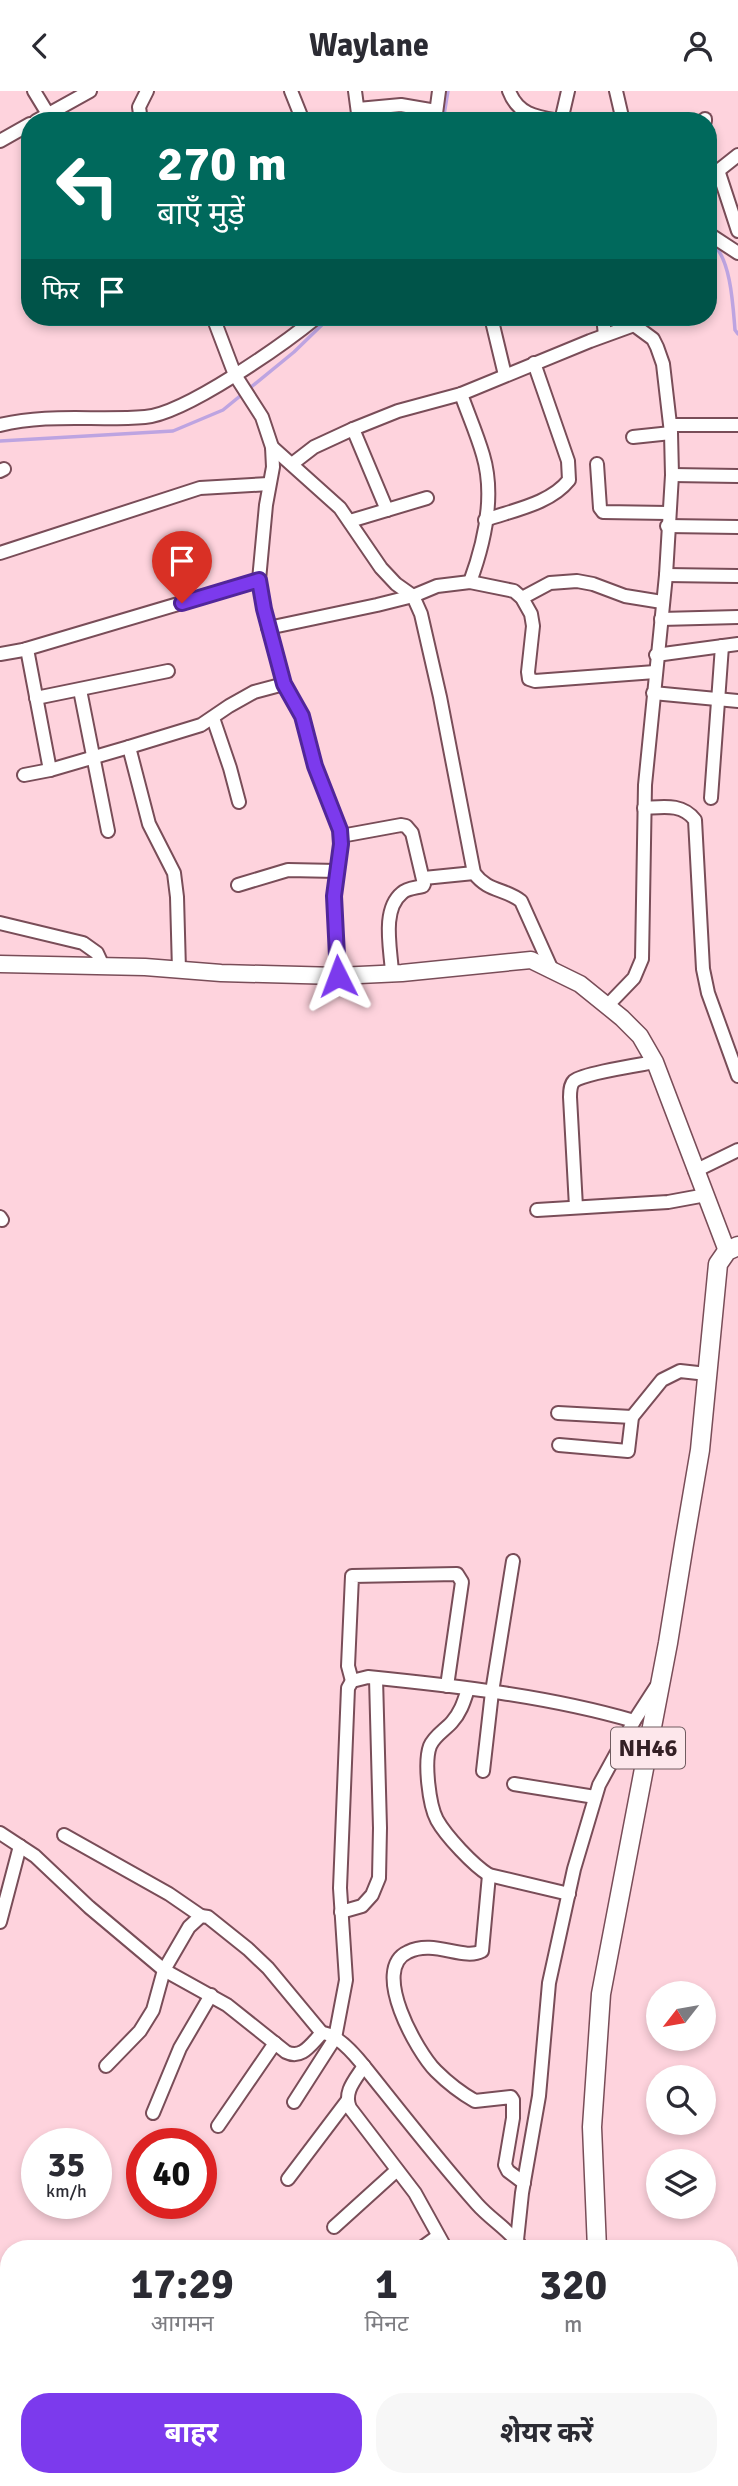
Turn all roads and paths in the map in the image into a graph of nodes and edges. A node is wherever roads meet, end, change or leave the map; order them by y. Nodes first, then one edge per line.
1 (34, 91) edge
2 (90, 91) edge
3 (133, 91) edge
4 (147, 91) edge
5 (291, 91) edge
6 (355, 91) edge
7 (439, 91) edge
8 (509, 91) edge
9 (568, 91) edge
10 (616, 91) edge
11 (139, 107) junction
12 (40, 112) edge
13 (53, 112) edge
14 (140, 112) edge
15 (299, 112) edge
16 (358, 112) edge
17 (372, 112) edge
18 (423, 112) edge
19 (436, 112) edge
20 (525, 112) edge
21 (562, 112) edge
22 (620, 112) edge
23 (21, 129) edge
24 (0, 141) edge
25 (738, 155) edge
26 (717, 172) edge
27 (717, 181) edge
28 (738, 231) edge
29 (717, 239) edge
30 (738, 253) edge
31 (216, 326) edge
32 (304, 326) edge
33 (493, 326) edge
34 (604, 326) edge
35 (622, 326) edge
36 (637, 326) edge
37 (606, 335) junction
38 (534, 363) junction
39 (235, 375) junction
40 (505, 376) junction
41 (461, 394) junction
42 (0, 425) edge
43 (738, 425) edge
44 (354, 429) junction
45 (671, 429) junction
46 (633, 437) dead end
47 (272, 447) junction
48 (292, 464) junction
49 (597, 464) dead end
50 (672, 475) junction
51 (738, 476) edge
52 (269, 484) junction
53 (427, 499) dead end
54 (387, 510) junction
55 (485, 520) junction
56 (668, 520) junction
57 (349, 521) junction
58 (738, 527) edge
59 (0, 553) edge
60 (666, 575) junction
61 (738, 576) edge
62 (259, 580) junction
63 (470, 582) junction
64 (413, 596) junction
65 (522, 598) junction
66 (662, 603) junction
67 (738, 617) edge
68 (661, 619) junction
69 (268, 628) junction
70 (738, 644) edge
71 (722, 646) junction
72 (27, 649) junction
73 (0, 654) edge
74 (656, 655) junction
75 (168, 671) dead end
76 (655, 672) junction
77 (284, 684) junction
78 (80, 690) junction
79 (653, 693) junction
80 (36, 698) junction
81 (718, 700) junction
82 (738, 701) edge
83 (213, 718) junction
84 (129, 747) junction
85 (93, 759) junction
86 (50, 770) junction
87 (24, 775) dead end
88 (711, 798) dead end
89 (239, 802) dead end
90 (644, 808) junction
91 (108, 831) dead end
92 (341, 836) junction
93 (337, 871) junction
94 (474, 873) junction
95 (424, 878) junction
96 (238, 885) dead end
97 (0, 923) edge
98 (0, 964) edge
99 (103, 966) junction
100 (178, 969) junction
101 (552, 970) junction
102 (392, 973) junction
103 (338, 976) junction
104 (607, 1006) junction
105 (655, 1062) junction
106 (738, 1076) edge
107 (738, 1150) edge
108 (695, 1171) junction
109 (706, 1195) junction
110 (576, 1207) junction
111 (537, 1210) dead end
112 (733, 1248) edge
113 (707, 1374) junction
114 (558, 1413) dead end
115 (632, 1417) junction
116 (559, 1445) dead end
117 (513, 1561) dead end
118 (376, 1678) junction
119 (662, 1679) junction
120 (352, 1681) junction
121 (447, 1686) junction
122 (468, 1689) junction
123 (492, 1692) junction
124 (634, 1721) junction
125 (483, 1771) dead end
126 (514, 1783) dead end
127 (595, 1797) junction
128 (0, 1833) edge
129 (64, 1835) dead end
130 (20, 1846) junction
131 (489, 1875) junction
132 (569, 1894) junction
133 (341, 1912) junction
134 (201, 1916) junction
135 (0, 1922) edge
136 (164, 1970) junction
137 (211, 1995) junction
138 (322, 2033) junction
139 (335, 2038) junction
140 (275, 2043) junction
141 (106, 2066) dead end
142 (364, 2066) junction
143 (347, 2101) junction
144 (294, 2102) dead end
145 (153, 2113) dead end
146 (218, 2126) dead end
147 (397, 2170) junction
148 (288, 2179) dead end
149 (524, 2183) junction
150 (334, 2227) dead end
151 (438, 2236) junction
152 (432, 2240) edge
153 (440, 2240) edge
154 (516, 2240) edge
155 (520, 2240) edge
156 (597, 2240) edge

1 - 12 street
2 - 13 street
3 - 11 street
4 - 11 street
5 - 15 street
6 - 16 street
7 - 19 street
8 - 20 street
9 - 21 street
10 - 22 street
11 - 14 street
17 - 18 street
23 - 24 street
25 - 26 street
27 - 28 street
29 - 30 street
31 - 39 street
32 - 39 street
33 - 40 street
34 - 37 street
35 - 37 street
36 - 45 street
37 - 38 street
38 - 40 street
38 - 55 street
39 - 42 street
39 - 47 street
40 - 41 street
41 - 44 street
41 - 55 street
43 - 45 street
44 - 48 street
44 - 54 street
45 - 46 street
45 - 50 street
47 - 48 street
47 - 52 street
48 - 57 street
49 - 56 street
50 - 51 street
50 - 56 street
52 - 59 street
52 - 62 street
53 - 54 street
54 - 57 street
55 - 63 street
56 - 58 street
56 - 60 street
57 - 64 street
60 - 61 street
60 - 66 street
62 - 69 street
62 - 72 street
63 - 64 street
63 - 65 street
64 - 69 street
64 - 94 street
65 - 66 street
65 - 76 street
66 - 68 street
67 - 68 street
68 - 74 street
69 - 77 street
70 - 71 street
71 - 74 street
71 - 81 street
72 - 73 street
72 - 80 street
74 - 76 street
75 - 78 street
76 - 79 street
77 - 83 street
77 - 92 street
78 - 80 street
78 - 85 street
79 - 81 street
79 - 90 street
80 - 86 street
81 - 82 street
81 - 88 street
83 - 84 street
83 - 89 street
84 - 85 street
84 - 100 street
85 - 86 street
85 - 91 street
86 - 87 street
90 - 104 street
90 - 106 street
92 - 93 street
92 - 95 street
93 - 96 street
93 - 103 street
94 - 95 street
94 - 101 street
95 - 102 street
97 - 99 street
98 - 99 main road
99 - 100 main road
100 - 103 main road
101 - 102 main road
101 - 104 main road
102 - 103 main road
104 - 105 main road
105 - 108 main road
105 - 110 street
107 - 108 street
108 - 109 main road
109 - 110 street
109 - 112 main road
110 - 111 street
112 - 113 highway, NH46
113 - 115 street
113 - 119 highway, NH46
114 - 115 street
115 - 116 street
117 - 123 street
118 - 120 street
118 - 121 street
118 - 133 street
119 - 124 street
119 - 156 highway, NH46
120 - 121 street
120 - 133 street
121 - 122 street
122 - 123 street
122 - 131 street
123 - 124 street
123 - 125 street
124 - 127 street
126 - 127 street
127 - 132 street
128 - 130 street
129 - 134 street
130 - 135 street
130 - 136 street
131 - 132 street
131 - 149 street
132 - 149 street
133 - 139 street
134 - 136 street
134 - 138 street
136 - 137 street
136 - 141 street
137 - 140 street
137 - 145 street
138 - 139 street
138 - 140 street
139 - 142 street
139 - 144 street
140 - 146 street
142 - 143 street
142 - 154 street
143 - 147 street
143 - 148 street
147 - 150 street
147 - 151 street
149 - 155 street
151 - 152 street
151 - 153 street

